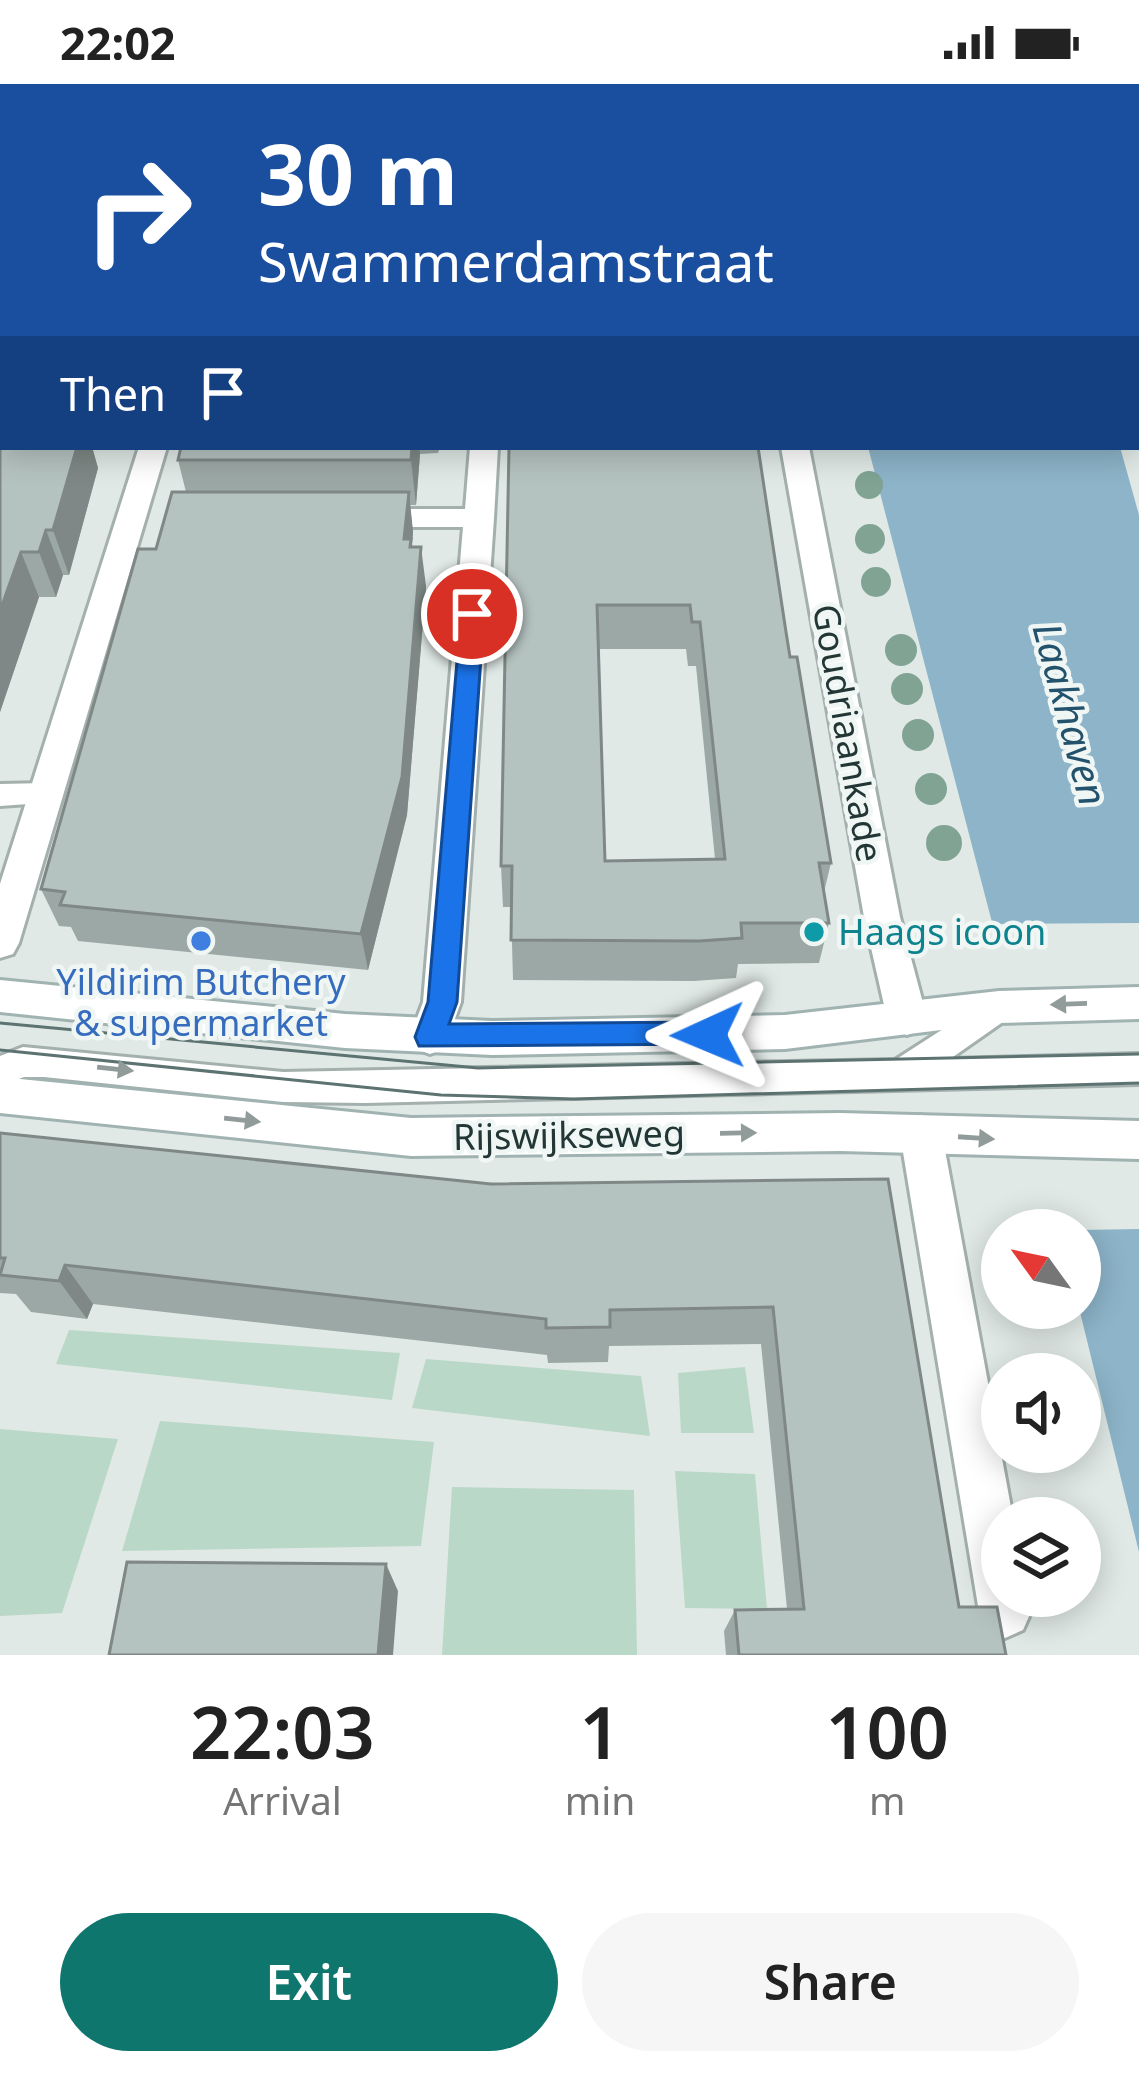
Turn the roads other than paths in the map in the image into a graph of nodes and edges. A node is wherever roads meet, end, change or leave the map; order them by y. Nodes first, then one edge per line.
1 (153, 450) edge
2 (484, 450) edge
3 (796, 450) edge
4 (340, 518) edge
5 (480, 518) junction
6 (47, 794) junction
7 (0, 795) edge
8 (0, 943) edge
9 (0, 996) edge
10 (1139, 1003) edge
11 (999, 1007) junction
12 (907, 1018) junction
13 (430, 1037) junction
14 (1139, 1069) edge
15 (0, 1071) edge
16 (900, 1075) junction
17 (472, 1083) junction
18 (0, 1095) edge
19 (921, 1134) junction
20 (1139, 1140) edge
21 (985, 1497) edge

1 - 6 street
2 - 5 street
3 - 12 street, Goudriaankade
4 - 5 street
5 - 13 street
6 - 7 lane
6 - 8 street
9 - 13 street
10 -> 11 street
11 - 12 street
11 - 16 lane
12 - 13 street
13 - 17 lane, Rijswijkseweg
14 - 16 lane, Rijswijkseweg
15 -> 17 lane, Rijswijkseweg
16 - 17 lane, Rijswijkseweg
18 -> 19 street, Rijswijkseweg
19 -> 20 street, Rijswijkseweg
19 - 21 street

